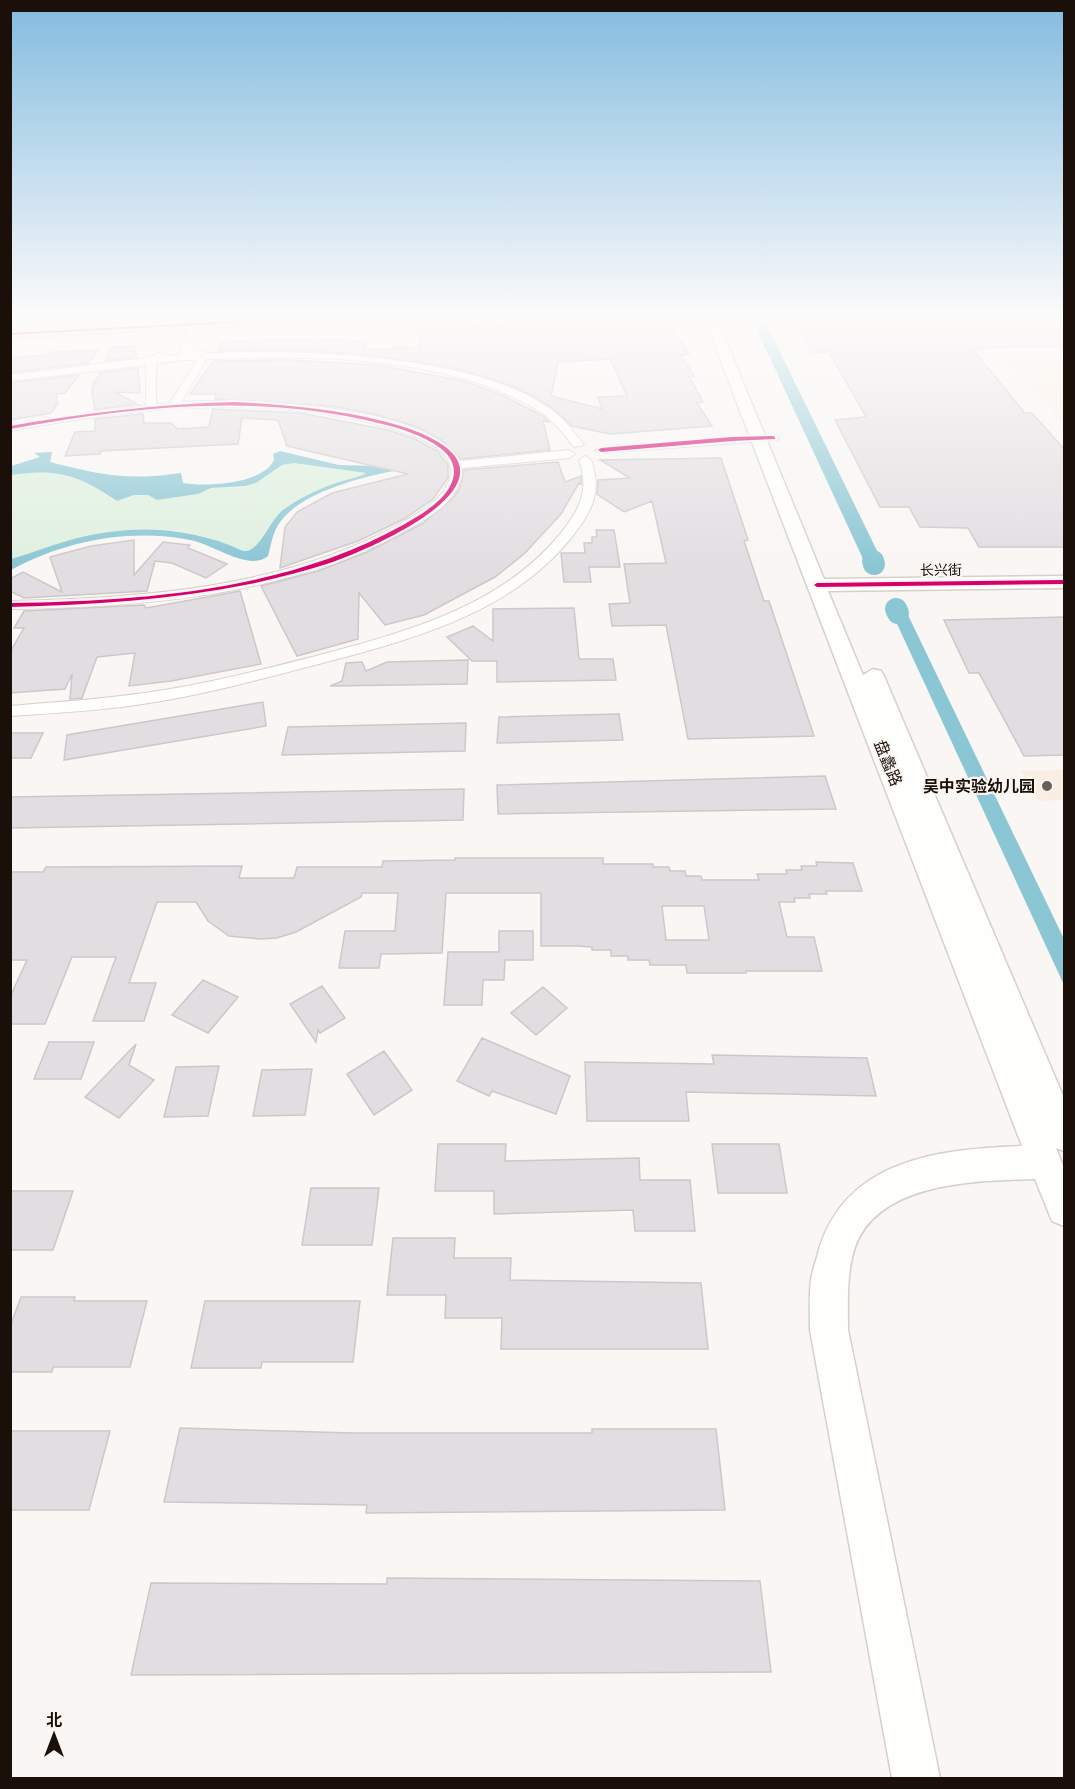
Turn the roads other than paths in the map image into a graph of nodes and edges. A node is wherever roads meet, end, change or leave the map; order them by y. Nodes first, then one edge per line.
1 (151, 400) edge
2 (178, 400) edge
3 (526, 400) edge
4 (749, 400) edge
5 (753, 400) edge
6 (174, 407) junction
7 (151, 409) junction
8 (10, 428) edge
9 (766, 438) junction
10 (578, 445) junction
11 (601, 450) junction
12 (569, 454) junction
13 (585, 460) junction
14 (455, 465) junction
15 (1065, 582) edge
16 (828, 590) junction
17 (1065, 592) edge
18 (10, 605) edge
19 (10, 711) edge
20 (1055, 1149) edge
21 (1065, 1209) edge
22 (916, 1779) edge

1 - 7 street
2 - 6 street
3 - 10 street
4 - 9 main road, 盘蠡路
5 - 9 main road, 盘蠡路
6 - 7 street
6 - 14 street
7 - 8 street
9 - 11 street
9 - 16 main road, 盘蠡路
10 - 11 street
10 - 12 street
11 - 13 street
12 - 13 street
12 - 14 street
13 - 19 street
14 - 18 street
15 - 16 main road, 长兴街
16 - 17 main road, 长兴街
16 - 20 main road, 盘蠡路
16 - 20 main road, 盘蠡路
20 - 21 main road, 盘蠡路
20 - 22 main road

